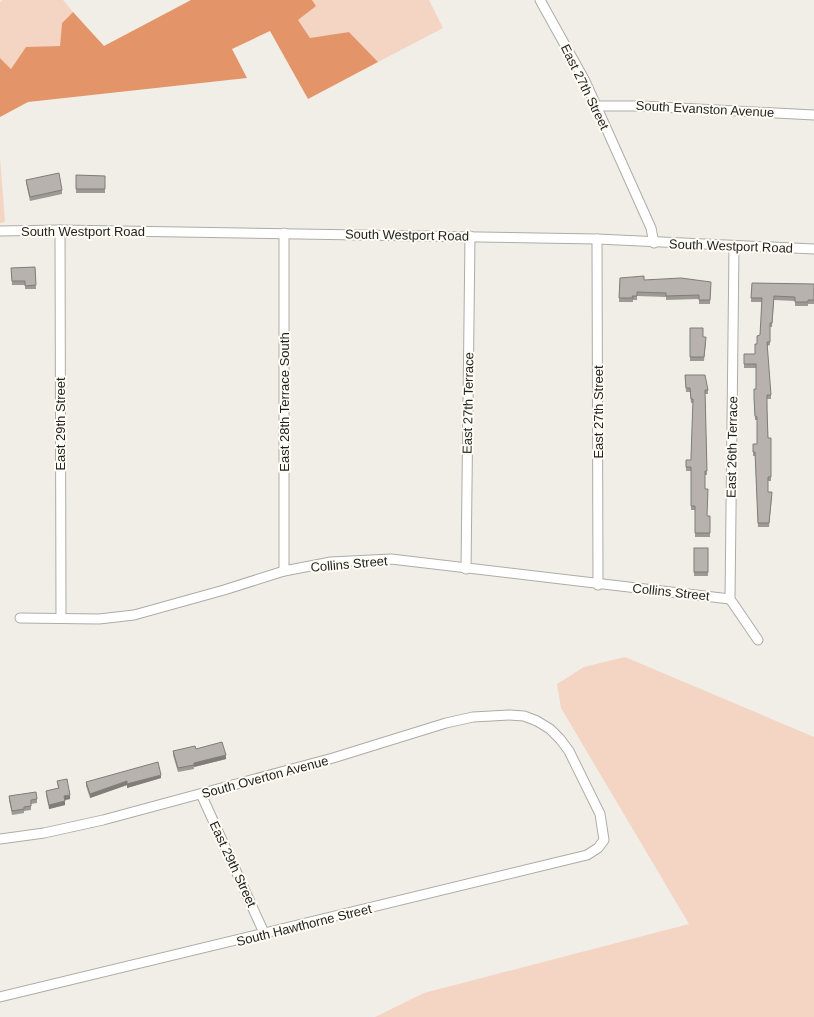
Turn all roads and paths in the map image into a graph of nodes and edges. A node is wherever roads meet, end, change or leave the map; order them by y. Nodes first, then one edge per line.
1 (540, 0) edge
2 (596, 106) junction
3 (814, 115) edge
4 (60, 230) junction
5 (0, 231) edge
6 (284, 233) junction
7 (470, 236) junction
8 (597, 239) junction
9 (654, 242) junction
10 (734, 246) junction
11 (814, 249) edge
12 (466, 569) junction
13 (284, 571) junction
14 (598, 584) junction
15 (730, 599) junction
16 (20, 618) dead end
17 (61, 618) junction
18 (758, 640) dead end
19 (201, 794) junction
20 (0, 839) edge
21 (603, 842) joint
22 (265, 934) junction
23 (0, 997) edge

1 - 2 street, East 27th Street
2 - 3 street, South Evanston Avenue
2 - 9 street, East 27th Street
4 - 5 street, South Westport Road
4 - 6 street, South Westport Road
4 - 17 street, East 29th Street
6 - 7 street, South Westport Road
6 - 13 street, East 28th Terrace South
7 - 8 street, South Westport Road
7 - 12 street, East 27th Terrace
8 - 9 street, South Westport Road
8 - 14 street, East 27th Street
9 - 10 street, South Westport Road
10 - 11 street, South Westport Road
10 - 15 street, East 26th Terrace
12 - 13 street, Collins Street
12 - 14 street, Collins Street
13 - 17 street, Collins Street
14 - 15 street, Collins Street
15 - 18 street
16 - 17 street, Collins Street
19 - 20 street, South Overton Avenue
19 - 21 street, South Overton Avenue
19 - 22 street, East 29th Street
21 - 22 street, South Hawthorne Street
22 - 23 street, South Hawthorne Street

